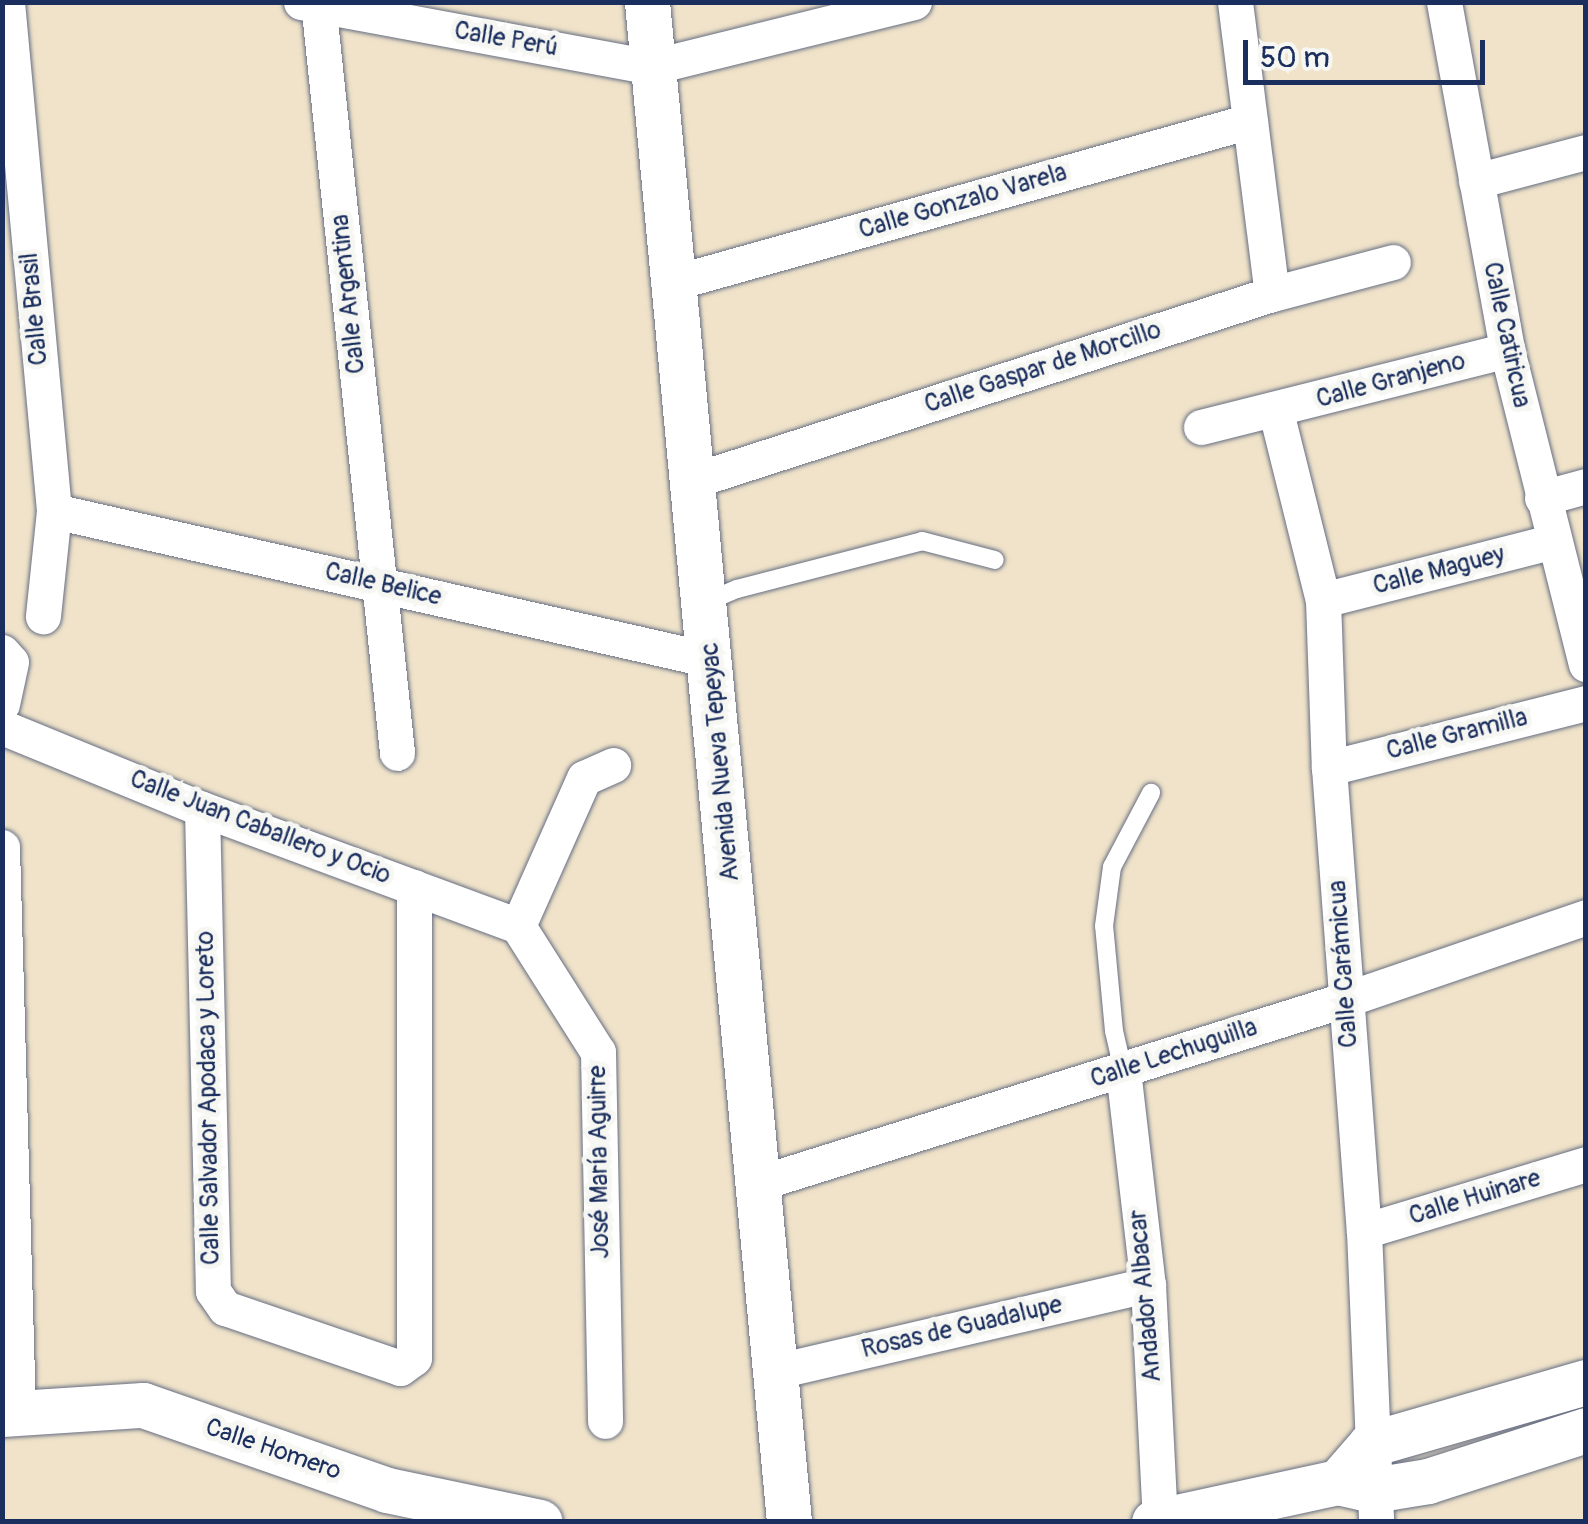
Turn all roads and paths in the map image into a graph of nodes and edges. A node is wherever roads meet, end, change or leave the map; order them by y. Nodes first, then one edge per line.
1 (6, 2) edge
2 (647, 2) edge
3 (914, 2) edge
4 (1235, 2) edge
5 (1444, 2) edge
6 (312, 4) edge
7 (652, 67) junction
8 (1250, 121) junction
9 (1586, 152) edge
10 (1476, 181) junction
11 (1392, 262) dead end
12 (676, 282) junction
13 (1272, 294) junction
14 (1506, 350) junction
15 (1276, 412) junction
16 (1201, 427) dead end
17 (694, 480) junction
18 (1586, 486) edge
19 (1542, 498) junction
20 (54, 511) junction
21 (1554, 541) junction
22 (995, 560) dead end
23 (380, 584) junction
24 (1324, 600) junction
25 (706, 602) junction
26 (42, 616) dead end
27 (2, 652) edge
28 (711, 660) junction
29 (1586, 664) edge
30 (1586, 703) edge
31 (2, 704) edge
32 (2, 727) edge
33 (397, 753) dead end
34 (613, 765) dead end
35 (1329, 768) junction
36 (1151, 792) dead end
37 (202, 809) junction
38 (2, 847) edge
39 (414, 887) junction
40 (1586, 917) edge
41 (518, 926) junction
42 (1347, 999) junction
43 (5, 1006) edge
44 (1123, 1070) junction
45 (1586, 1164) edge
46 (759, 1183) junction
47 (1364, 1232) junction
48 (1148, 1285) junction
49 (777, 1371) junction
50 (1586, 1382) edge
51 (10, 1414) edge
52 (606, 1421) dead end
53 (1586, 1430) edge
54 (1371, 1444) junction
55 (1362, 1498) edge
56 (1158, 1521) edge
57 (540, 1522) edge
58 (788, 1522) edge

1 - 20 street, Calle Brasil
2 - 7 street, Avenida Nueva Tepeyac
3 - 7 street
4 - 8 street
5 - 10 street, Calle Catiricua
6 - 7 street, Calle Perú
6 - 23 street, Calle Argentina
7 - 12 street, Avenida Nueva Tepeyac
8 - 12 street, Calle Gonzalo Varela
8 - 13 street
9 - 10 street
10 - 14 street, Calle Catiricua
11 - 13 street, Calle Gaspar de Morcillo
12 - 17 street, Avenida Nueva Tepeyac
13 - 17 street, Calle Gaspar de Morcillo
14 - 15 street, Calle Granjeno
14 - 19 street, Calle Catiricua
15 - 16 street, Calle Granjeno
15 - 24 street, Calle Carámicua
17 - 25 street, Avenida Nueva Tepeyac
18 - 19 street
19 - 21 street, Calle Catiricua
20 - 23 street, Calle Belice
20 - 26 street, Calle Brasil
21 - 24 street, Calle Maguey
21 - 29 street, Calle Catiricua
22 - 25 lane
23 - 28 street, Calle Belice
23 - 33 street, Calle Argentina
24 - 35 street, Calle Carámicua
25 - 28 street, Avenida Nueva Tepeyac
27 - 31 street
28 - 46 street, Avenida Nueva Tepeyac
30 - 35 street, Calle Gramilla
32 - 37 street, Calle Juan Caballero y Ocio
34 - 41 street
35 - 42 street, Calle Carámicua
36 - 44 lane
37 - 39 street, Calle Juan Caballero y Ocio
37 - 39 street, Calle Salvador Apodaca y Loreto
38 - 43 street
39 - 41 street, Calle Juan Caballero y Ocio
40 - 42 street, Calle Lechuguilla
41 - 52 street, José María Aguirre
42 - 44 street, Calle Lechuguilla
42 - 47 street, Calle Carámicua
43 - 51 street
44 - 46 street, Calle Lechuguilla
44 - 48 street, Andador Albacar
45 - 47 street, Calle Huinare
46 - 49 street, Avenida Nueva Tepeyac
47 - 54 street, Calle Carámicua
48 - 49 street, Rosas de Guadalupe
48 - 56 street, Andador Albacar
49 - 58 street, Avenida Nueva Tepeyac
50 - 54 street
51 - 57 street, Calle Homero
53 - 55 street
54 - 55 street
55 - 56 street

